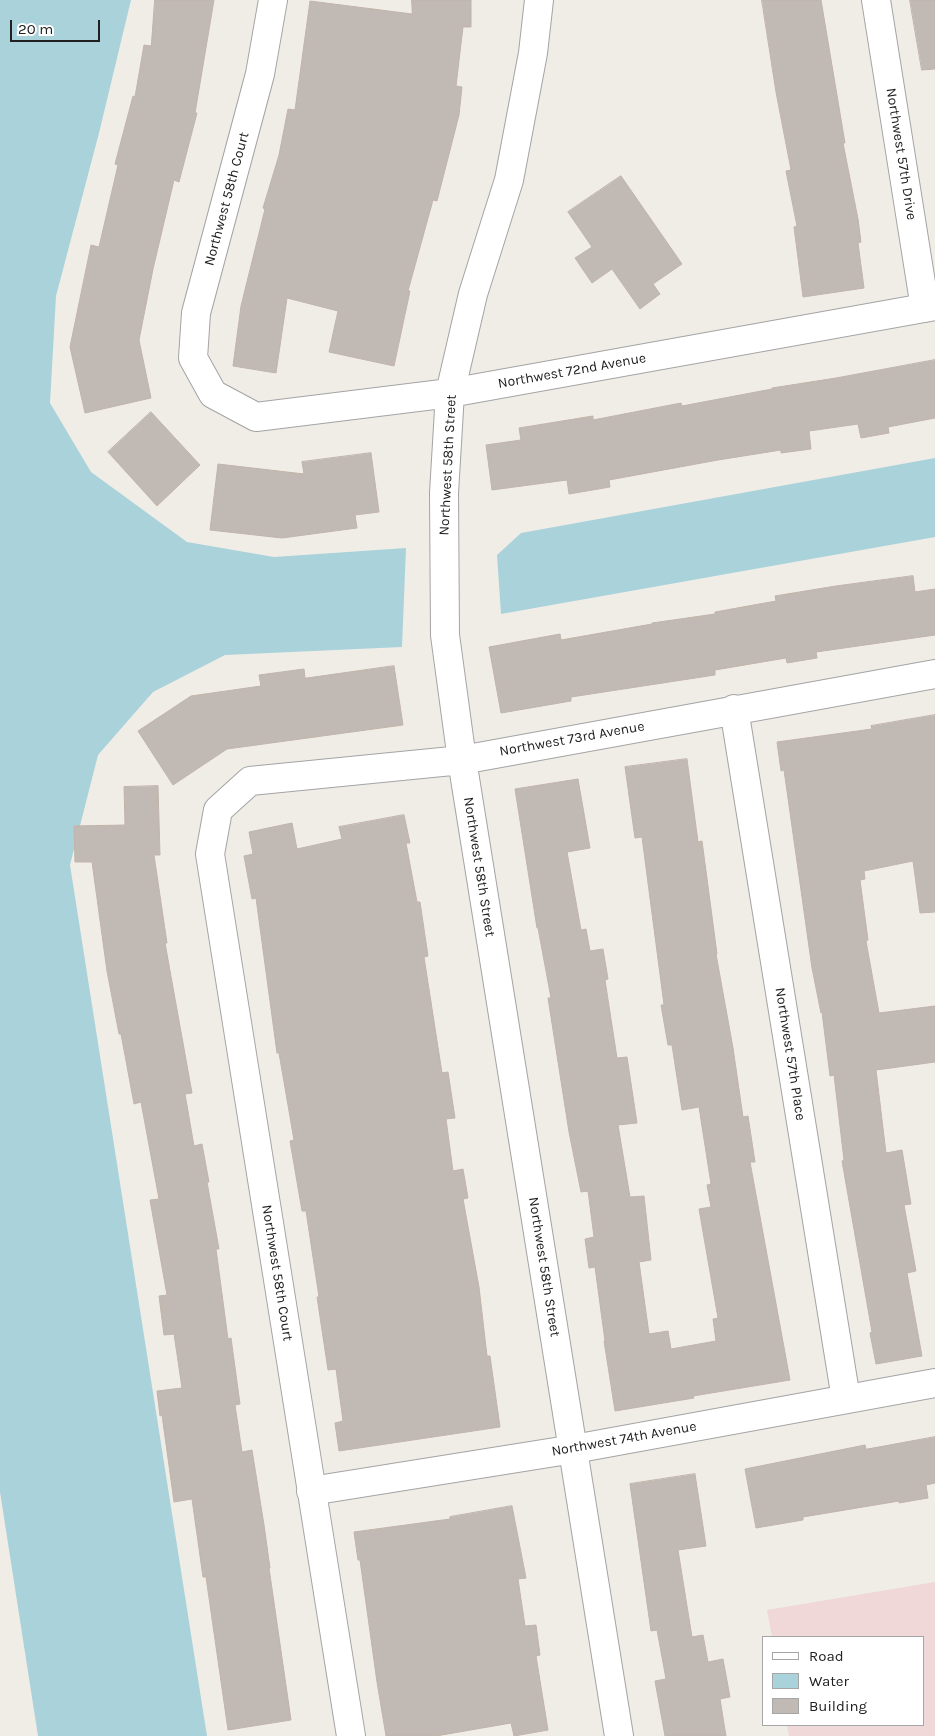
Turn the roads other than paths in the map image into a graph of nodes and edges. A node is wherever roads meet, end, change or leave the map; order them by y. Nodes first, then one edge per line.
1 (273, 0) edge
2 (539, 0) edge
3 (876, 0) edge
4 (930, 307) edge
5 (450, 393) junction
6 (213, 394) joint
7 (935, 674) edge
8 (734, 709) junction
9 (462, 760) junction
10 (218, 810) joint
11 (935, 1383) edge
12 (846, 1399) junction
13 (574, 1449) junction
14 (311, 1491) junction
15 (351, 1736) edge
16 (619, 1736) edge

1 - 6 street, Northwest 58th Court
2 - 5 street, Northwest 58th Street
3 - 4 street, Northwest 57th Drive
4 - 5 street, Northwest 72nd Avenue
5 - 6 street, Northwest 72nd Avenue
5 - 9 street, Northwest 58th Street
7 - 8 street, Northwest 73rd Avenue
8 - 9 street, Northwest 73rd Avenue
8 - 12 street, Northwest 57th Place
9 - 10 street, Northwest 73rd Avenue
9 - 13 street, Northwest 58th Street
10 - 14 street, Northwest 58th Court
11 - 12 street, Northwest 74th Avenue
12 - 13 street, Northwest 74th Avenue
13 - 14 street, Northwest 74th Avenue
13 - 16 street, Northwest 58th Street
14 - 15 street, Northwest 58th Court

